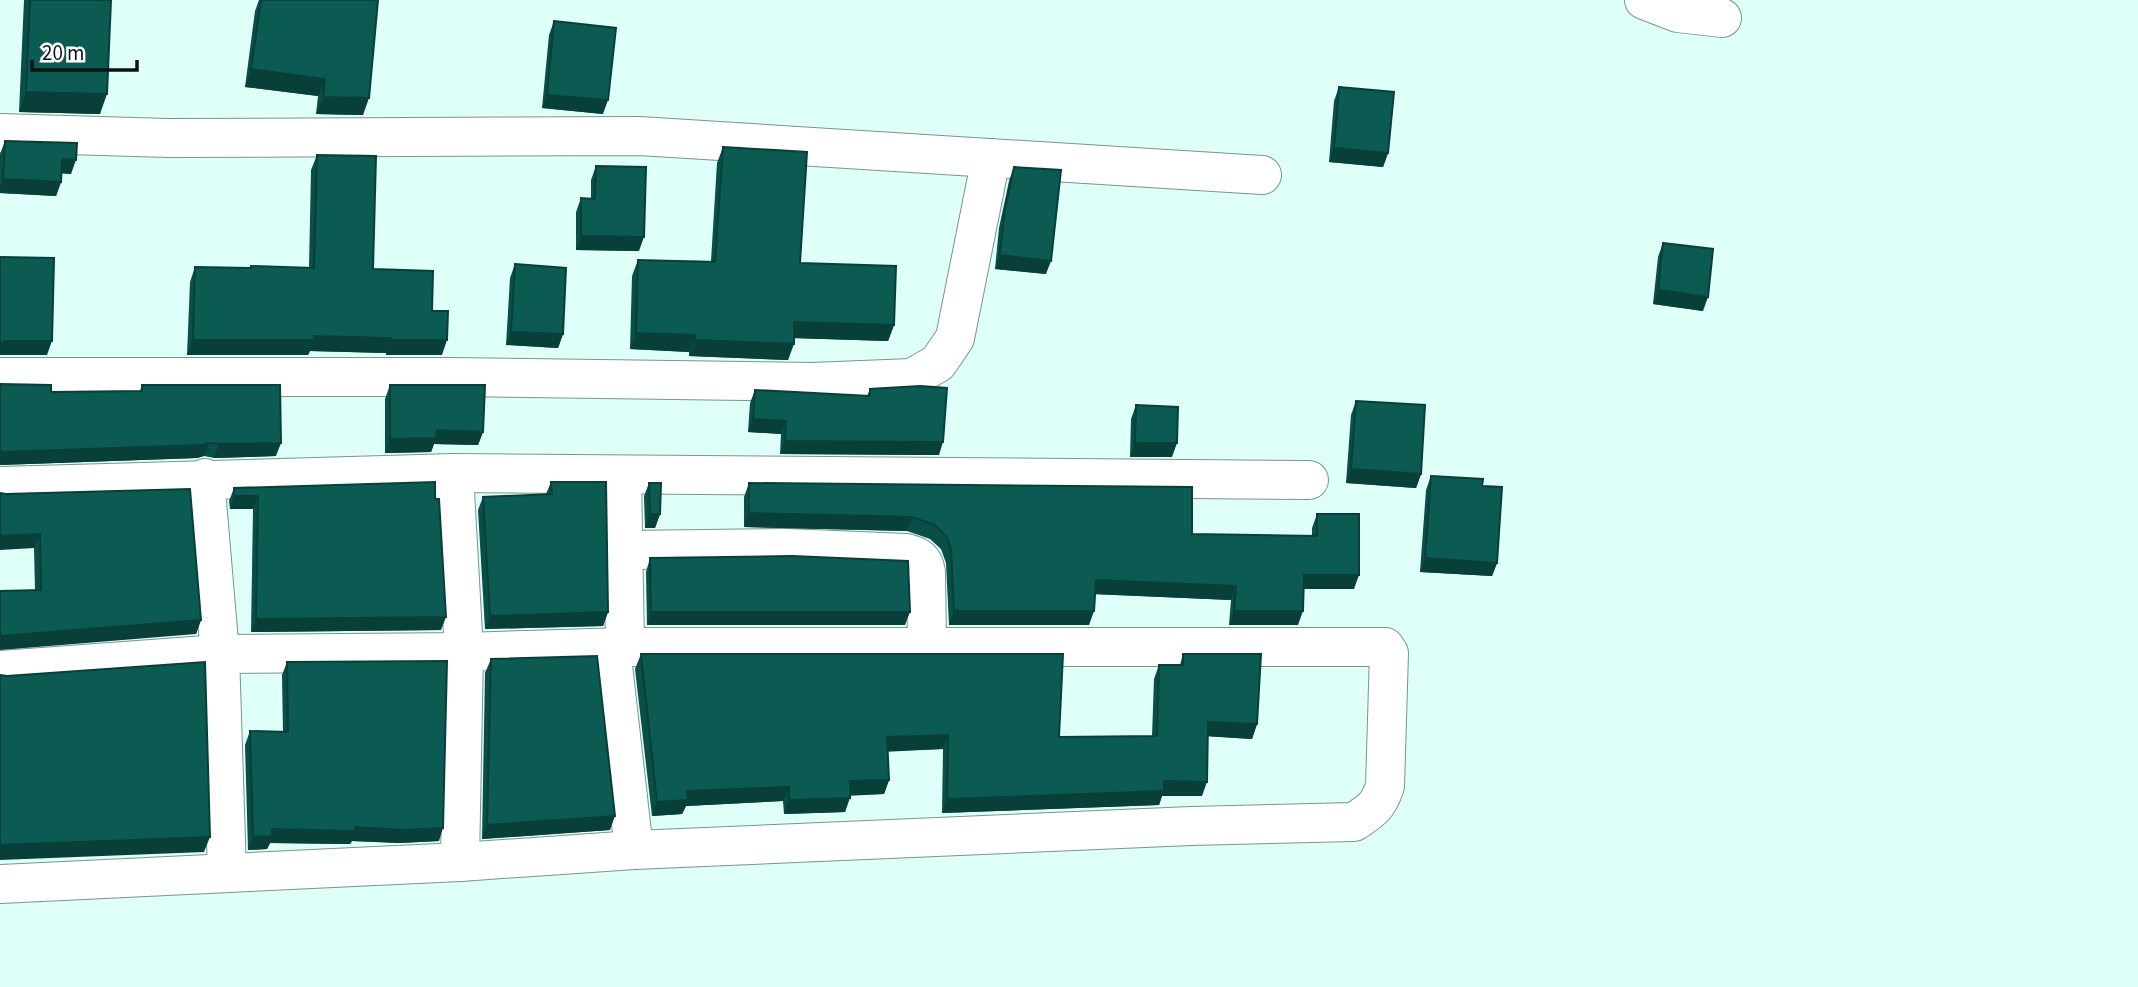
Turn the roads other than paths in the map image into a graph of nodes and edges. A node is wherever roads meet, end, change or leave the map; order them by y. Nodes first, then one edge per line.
1 (1644, 0) edge
2 (1722, 18) dead end
3 (0, 133) edge
4 (991, 158) junction
5 (1262, 175) dead end
6 (0, 377) edge
7 (454, 473) junction
8 (622, 475) junction
9 (205, 478) junction
10 (1309, 480) dead end
11 (0, 485) edge
12 (623, 550) junction
13 (927, 647) junction
14 (618, 648) junction
15 (464, 652) junction
16 (220, 654) junction
17 (0, 670) edge
18 (634, 850) junction
19 (460, 862) junction
20 (227, 872) junction
21 (0, 884) edge

1 - 2 street
3 - 4 street
4 - 5 street
4 - 6 street
7 - 8 street
7 - 9 street
7 - 15 street
8 - 10 street
8 - 12 street
9 - 11 street
9 - 16 street
12 - 13 street
12 - 14 street
13 - 14 street
13 - 18 street
14 - 15 street
14 - 18 street
15 - 16 street
15 - 19 street
16 - 17 street
16 - 20 street
18 - 19 street
19 - 20 street
20 - 21 street

